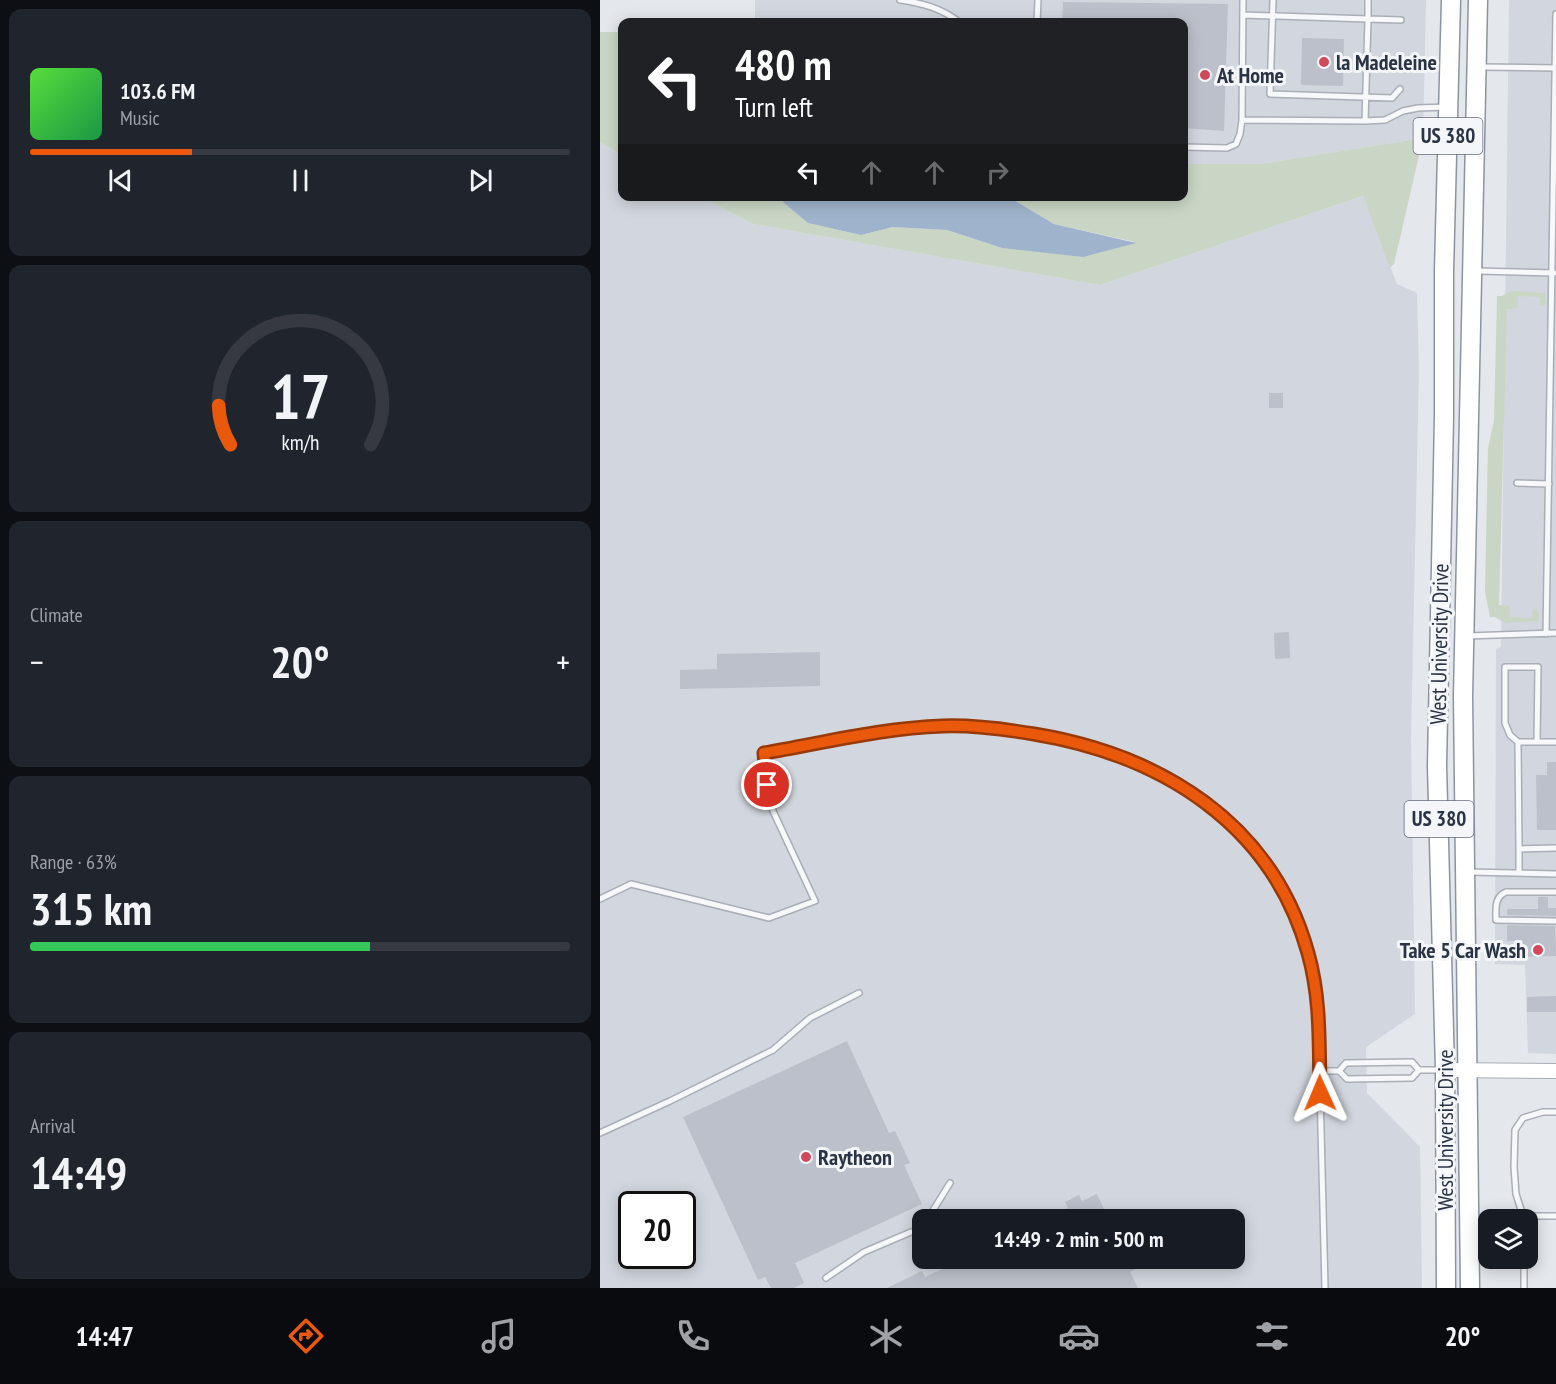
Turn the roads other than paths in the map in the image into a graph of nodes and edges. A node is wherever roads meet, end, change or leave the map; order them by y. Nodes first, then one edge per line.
1 (900, 0) edge
2 (1038, 0) edge
3 (1243, 0) edge
4 (1273, 0) edge
5 (1368, 0) edge
6 (1451, 0) edge
7 (1478, 0) edge
8 (912, 1) edge
9 (1556, 14) edge
10 (1243, 15) junction
11 (1272, 16) junction
12 (954, 18) edge
13 (1037, 18) edge
14 (1368, 19) junction
15 (1401, 20) dead end
16 (1476, 68) junction
17 (1556, 68) edge
18 (1400, 89) dead end
19 (1366, 97) junction
20 (1448, 113) junction
21 (1242, 120) junction
22 (1365, 121) junction
23 (1188, 147) edge
24 (1555, 173) edge
25 (1444, 271) junction
26 (1472, 271) junction
27 (1554, 273) edge
28 (1554, 298) edge
29 (1443, 467) junction
30 (1517, 483) dead end
31 (1549, 484) junction
32 (1556, 633) edge
33 (1546, 634) junction
34 (1464, 636) junction
35 (1440, 637) junction
36 (1518, 742) junction
37 (1537, 742) junction
38 (1556, 742) edge
39 (1556, 848) edge
40 (1519, 849) junction
41 (1465, 872) junction
42 (1519, 873) junction
43 (1556, 874) edge
44 (1556, 892) edge
45 (600, 899) edge
46 (1556, 921) edge
47 (859, 993) dead end
48 (1419, 1070) junction
49 (1445, 1070) junction
50 (1467, 1070) junction
51 (1320, 1071) junction
52 (1339, 1071) junction
53 (1556, 1071) edge
54 (1556, 1112) edge
55 (600, 1133) edge
56 (950, 1183) dead end
57 (934, 1209) edge
58 (1520, 1209) edge
59 (1556, 1216) edge
60 (1538, 1217) edge
61 (912, 1231) edge
62 (1524, 1269) edge
63 (826, 1278) dead end
64 (1325, 1288) edge
65 (1446, 1288) edge
66 (1470, 1288) edge
67 (1524, 1288) edge

1 - 8 lane
2 - 13 lane
3 - 10 lane
4 - 11 lane
5 - 14 lane
6 - 20 highway, West University Drive / US 380
7 - 16 highway, West University Drive / US 380
8 - 12 lane
9 - 17 lane
10 - 11 lane
10 - 21 lane
11 - 14 lane
11 - 19 lane
14 - 15 lane
14 - 19 lane
16 - 17 lane
16 - 26 highway, West University Drive / US 380
17 - 24 lane
18 - 19 lane
19 - 22 lane
20 - 22 lane
20 - 25 highway, West University Drive / US 380
20 - 26 highway
21 - 22 lane
21 - 23 lane
24 - 27 lane
25 - 26 highway
25 - 29 highway, West University Drive / US 380
26 - 27 lane
26 - 34 highway, West University Drive / US 380
27 - 28 lane
28 - 31 lane
29 - 34 highway
29 - 35 highway, West University Drive / US 380
30 - 31 lane
31 - 33 lane
32 - 33 lane
33 - 34 lane
34 - 35 highway
34 - 41 highway, West University Drive / US 380
35 - 49 highway, West University Drive / US 380
36 - 37 lane
36 - 37 lane
36 - 40 lane
37 - 38 lane
39 - 40 lane
40 - 42 lane
41 - 42 lane
41 - 50 highway, West University Drive / US 380
42 - 43 lane
44 - 46 lane
45 - 51 lane
47 - 55 lane
48 - 49 lane
48 - 52 lane
48 - 52 lane
49 - 50 street
49 - 65 highway, West University Drive / US 380
50 - 53 street
50 - 66 highway, West University Drive / US 380
51 - 52 lane
51 - 64 lane
54 - 58 lane
56 - 57 lane
59 - 60 lane
61 - 63 lane
62 - 67 lane

